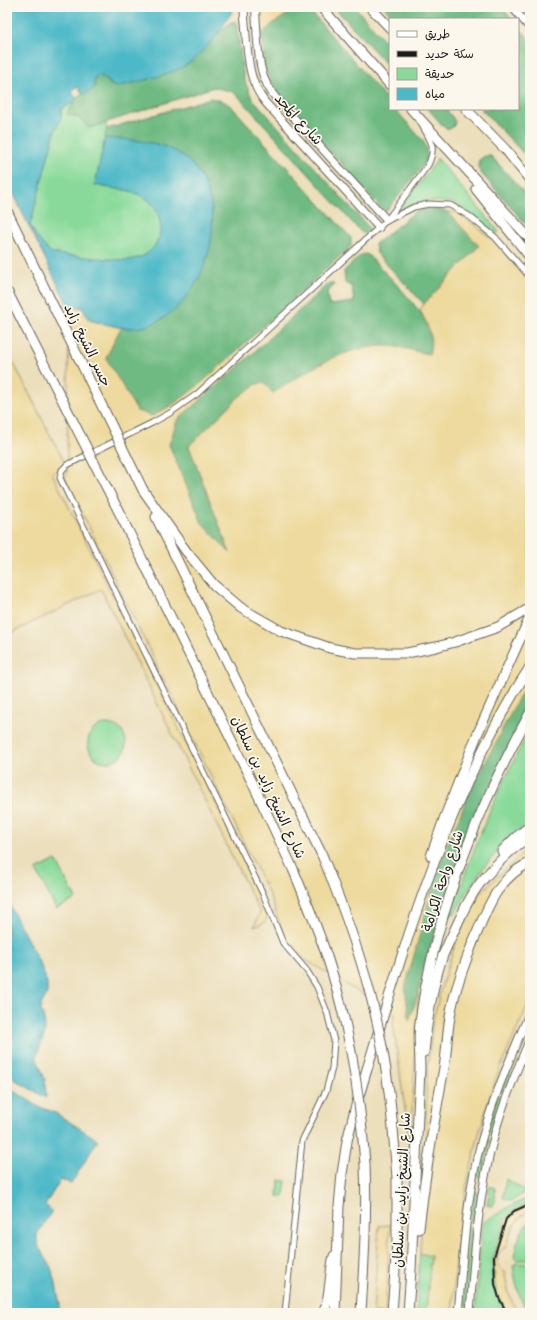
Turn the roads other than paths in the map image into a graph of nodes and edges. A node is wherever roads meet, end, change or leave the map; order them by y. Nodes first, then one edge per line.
1 (244, 7) edge
2 (256, 7) edge
3 (321, 7) edge
4 (370, 7) edge
5 (512, 7) edge
6 (526, 7) edge
7 (530, 12) edge
8 (389, 27) edge
9 (530, 28) edge
10 (389, 84) edge
11 (467, 110) edge
12 (414, 112) edge
13 (437, 139) junction
14 (506, 150) junction
15 (530, 173) edge
16 (530, 180) edge
17 (7, 211) edge
18 (387, 220) junction
19 (379, 228) junction
20 (530, 239) edge
21 (530, 257) edge
22 (530, 277) edge
23 (7, 291) edge
24 (143, 490) junction
25 (530, 608) edge
26 (530, 617) edge
27 (530, 632) edge
28 (509, 664) junction
29 (530, 667) edge
30 (530, 713) edge
31 (530, 826) edge
32 (530, 836) edge
33 (530, 863) edge
34 (486, 876) junction
35 (422, 897) junction
36 (530, 1012) edge
37 (530, 1039) edge
38 (420, 1068) junction
39 (339, 1241) junction
40 (411, 1270) junction
41 (286, 1296) junction
42 (285, 1313) edge
43 (288, 1313) edge
44 (323, 1313) edge
45 (335, 1313) edge
46 (361, 1313) edge
47 (392, 1313) edge
48 (408, 1313) edge
49 (458, 1313) edge
50 (470, 1313) edge

1 - 19 street, شارع المَجد
2 - 18 street, شارع المَجد
3 - 10 highway
4 - 8 highway
5 - 9 street
6 - 7 street
11 - 14 highway
12 - 13 highway
12 - 18 street
13 - 20 highway
13 - 21 highway
14 - 15 highway
14 - 16 highway
17 - 24 highway, جسر الشيخ زايد, bridge
18 - 19 street
18 - 22 street
19 - 41 street
23 - 46 highway, شارع الشيخ زايد بن سلطان, bridge
24 - 25 highway
24 - 47 highway, شارع الشيخ زايد بن سلطان, bridge
26 - 28 highway
27 - 28 highway
28 - 35 highway
29 - 35 highway, شارع واحة الكرامة
30 - 38 highway, شارع واحة الكرامة
31 - 34 highway
32 - 34 highway
33 - 40 highway
34 - 38 highway
35 - 39 highway
36 - 49 street
37 - 50 street
38 - 40 highway, شارع الشيخ زايد بن سلطان
39 - 44 highway
39 - 45 highway
40 - 48 highway, شارع الشيخ زايد بن سلطان
41 - 42 street
41 - 43 street

